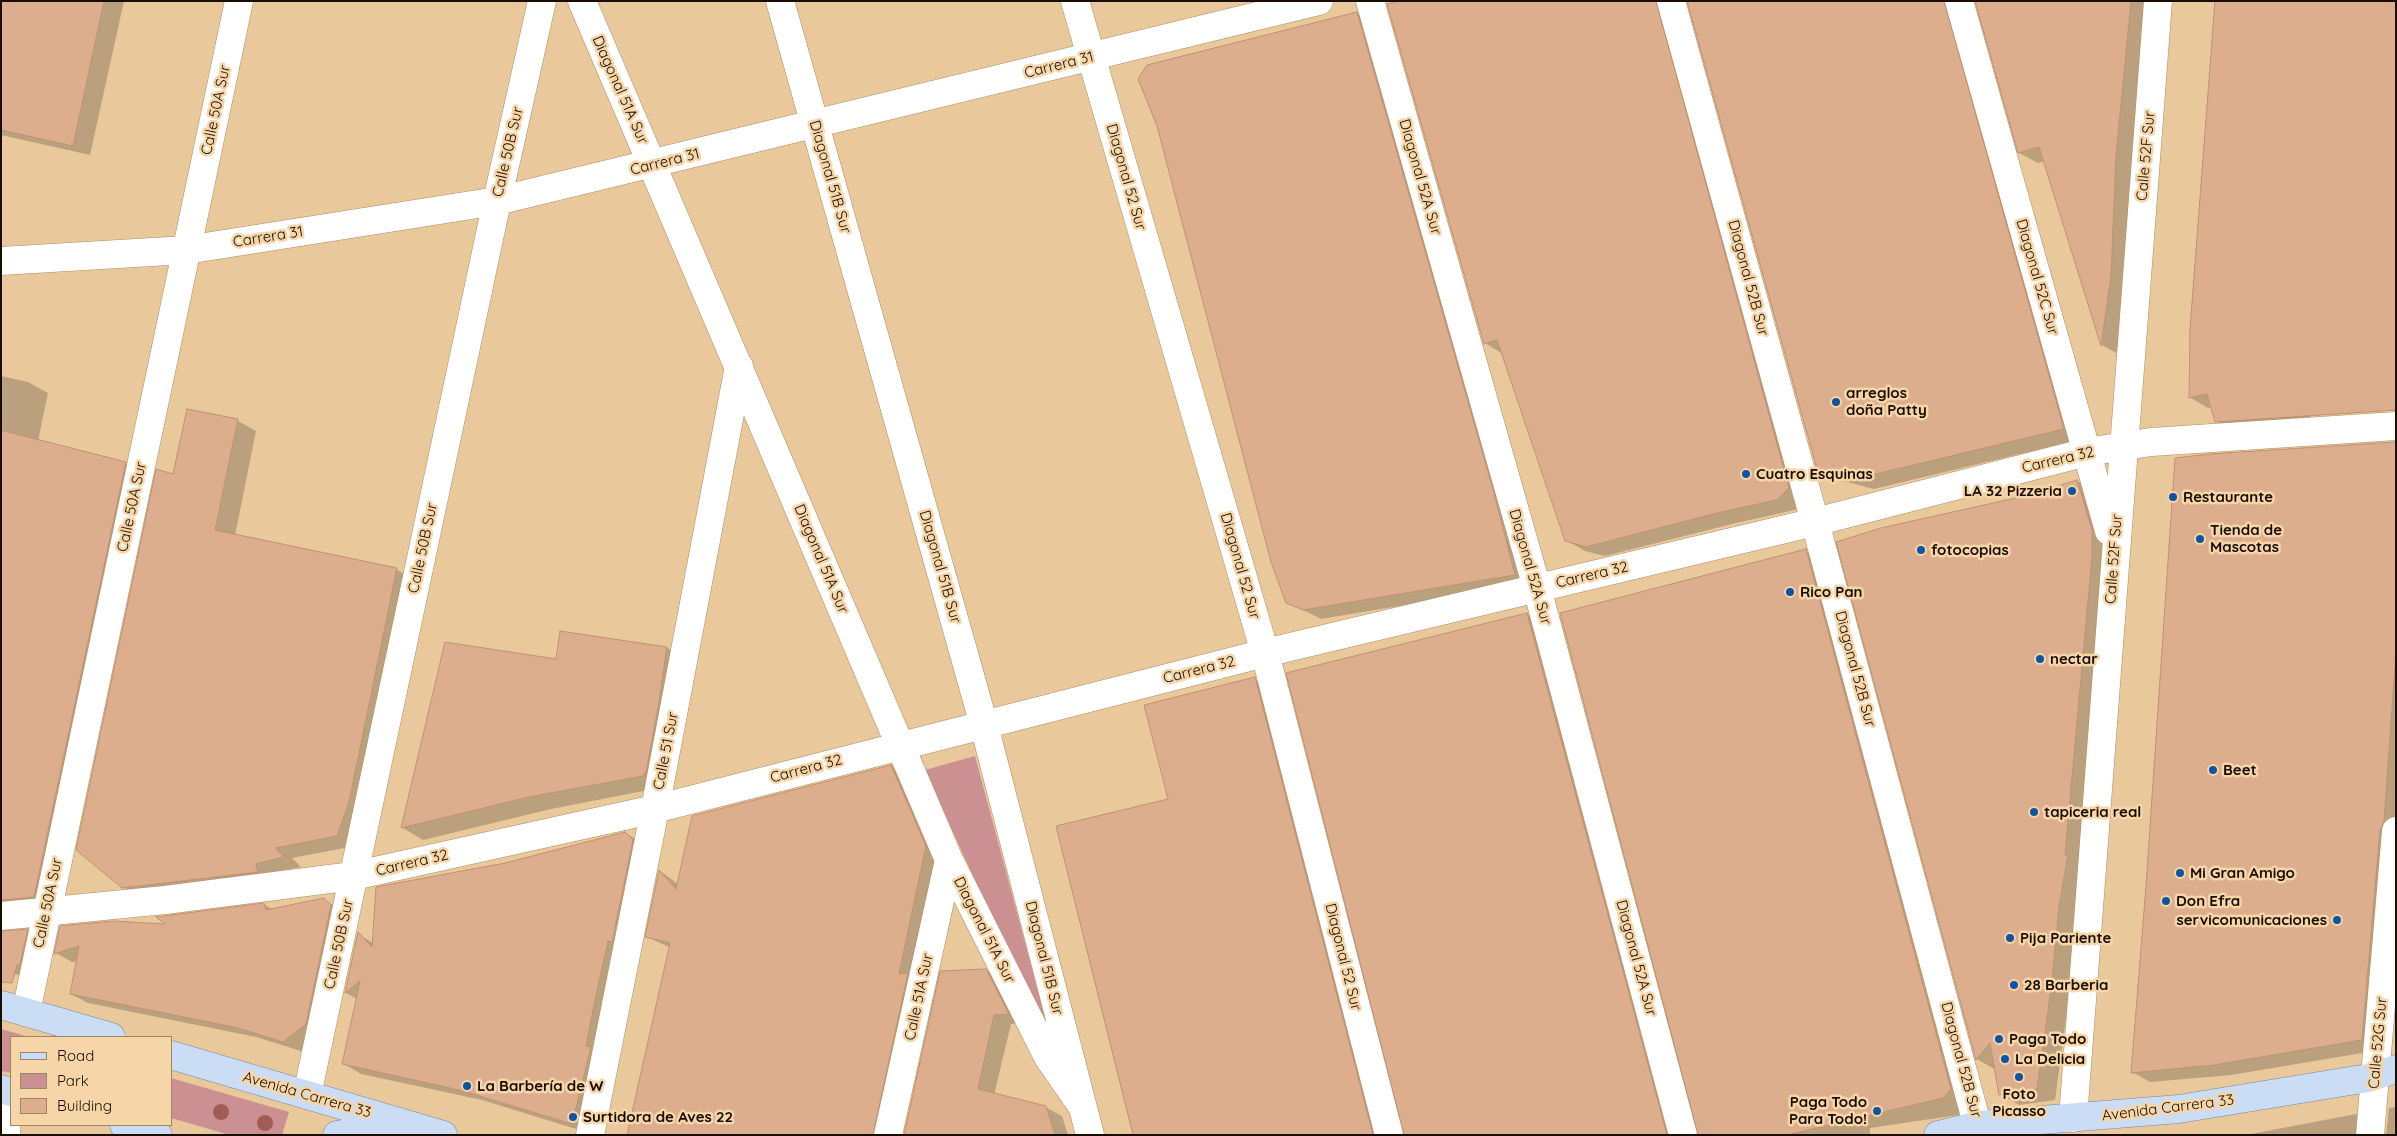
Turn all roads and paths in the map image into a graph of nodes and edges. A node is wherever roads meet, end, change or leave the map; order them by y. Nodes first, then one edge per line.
1 (239, 1) edge
2 (542, 1) edge
3 (582, 1) edge
4 (780, 1) edge
5 (1075, 1) edge
6 (1319, 1) edge
7 (1370, 1) edge
8 (1671, 1) edge
9 (1959, 1) edge
10 (2158, 1) edge
11 (1091, 57) junction
12 (815, 125) junction
13 (653, 165) junction
14 (497, 201) junction
15 (186, 250) junction
16 (1, 261) edge
17 (739, 366) junction
18 (2396, 426) edge
19 (2122, 447) junction
20 (2087, 452) junction
21 (1815, 522) junction
22 (2114, 552) junction
23 (1537, 588) junction
24 (1265, 653) junction
25 (984, 725) junction
26 (900, 745) junction
27 (656, 809) junction
28 (2396, 831) edge
29 (949, 860) junction
30 (353, 876) junction
31 (46, 913) junction
32 (1, 916) edge
33 (14, 1008) edge
34 (108, 1036) edge
35 (172, 1055) edge
36 (2386, 1072) edge
37 (7, 1090) edge
38 (307, 1095) junction
39 (1082, 1106) junction
40 (2073, 1118) junction
41 (405, 1124) junction
42 (127, 1126) edge
43 (1980, 1130) edge
44 (6, 1135) edge
45 (158, 1135) edge
46 (337, 1135) edge
47 (443, 1135) edge
48 (590, 1135) edge
49 (888, 1135) edge
50 (1090, 1135) edge
51 (1389, 1135) edge
52 (1683, 1135) edge
53 (1938, 1135) edge
54 (2370, 1135) edge

1 - 15 street, Calle 50A Sur
2 - 14 street, Calle 50B Sur
3 - 13 street, Diagonal 51A Sur
4 - 12 street, Diagonal 51B Sur
5 - 11 street, Diagonal 52 Sur
6 - 11 street, Carrera 31
7 - 23 street, Diagonal 52A Sur
8 - 21 street, Diagonal 52B Sur
9 - 20 street, Diagonal 52C Sur
10 - 19 street, Calle 52F Sur
11 - 12 street, Carrera 31
11 - 24 street, Diagonal 52 Sur
12 - 13 street, Carrera 31
12 - 25 street, Diagonal 51B Sur
13 - 14 street, Carrera 31
13 - 17 street, Diagonal 51A Sur
14 - 15 street, Carrera 31
14 - 30 street, Calle 50B Sur
15 - 16 street, Carrera 31
15 - 31 street, Calle 50A Sur
17 - 26 street, Diagonal 51A Sur
17 - 27 street, Calle 51 Sur
18 - 19 street, Carrera 32
19 - 20 street, Carrera 32
19 - 22 street, Calle 52F Sur
20 - 21 street, Carrera 32
20 - 22 street, Diagonal 52C Sur
21 - 23 street, Carrera 32
21 - 43 street, Diagonal 52B Sur
22 - 40 street, Calle 52F Sur
23 - 24 street, Carrera 32
23 - 52 street, Diagonal 52A Sur
24 - 25 street, Carrera 32
24 - 51 street, Diagonal 52 Sur
25 - 26 street, Carrera 32
25 - 39 street, Diagonal 51B Sur
26 - 27 street, Carrera 32
26 - 29 street, Diagonal 51A Sur
27 - 30 street, Carrera 32
27 - 48 street, Calle 51 Sur
28 - 36 street, Calle 52G Sur
29 - 39 street, Diagonal 51A Sur
29 - 49 street, Calle 51A Sur
30 - 31 street, Carrera 32
30 - 38 street, Calle 50B Sur
31 - 32 street, Carrera 32
31 - 33 street, Calle 50A Sur
33 - 34 main road
35 - 38 main road, Avenida Carrera 33
36 - 40 main road, Avenida Carrera 33
36 - 54 street, Calle 52G Sur
37 - 44 street
38 - 41 main road, Avenida Carrera 33
39 - 50 street, Diagonal 51B Sur
40 - 43 main road, Avenida Carrera 33
41 - 46 main road
41 - 47 main road, Avenida Carrera 33
42 - 45 main road
43 - 53 main road, Avenida Carrera 33

